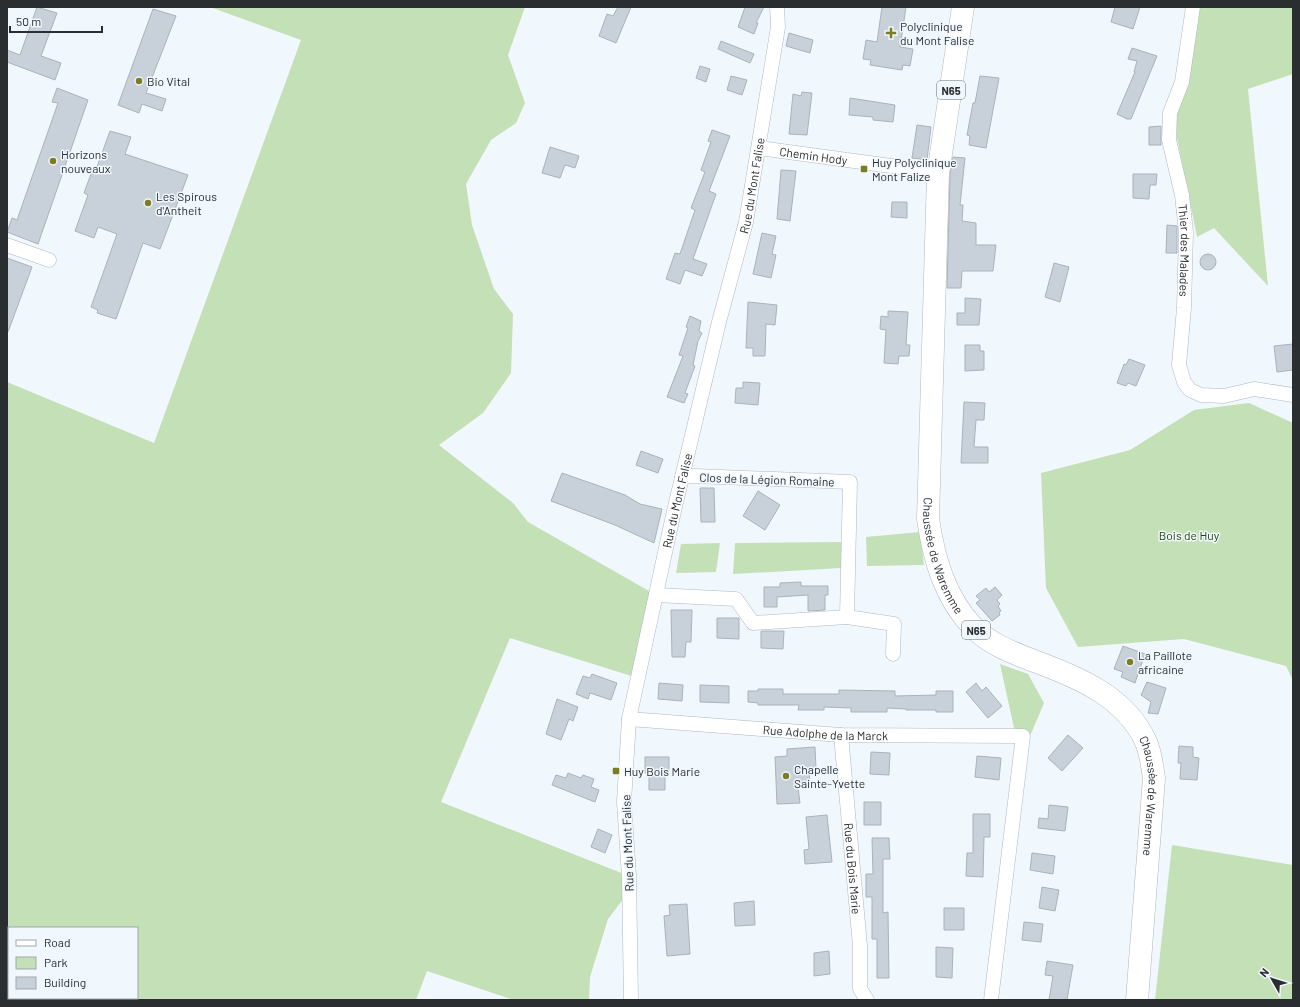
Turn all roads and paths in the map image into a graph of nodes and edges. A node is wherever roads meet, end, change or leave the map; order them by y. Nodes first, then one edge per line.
1 (776, 7) edge
2 (964, 7) edge
3 (1193, 7) edge
4 (759, 148) junction
5 (938, 174) junction
6 (7, 245) edge
7 (49, 260) dead end
8 (1293, 395) edge
9 (682, 477) junction
10 (656, 595) junction
11 (847, 617) junction
12 (893, 654) dead end
13 (629, 718) junction
14 (841, 735) junction
15 (631, 1000) edge
16 (867, 1000) edge
17 (991, 1000) edge
18 (1137, 1000) edge

1 - 4 street, Rue du Mont Falise
2 - 5 main road, Chaussée de Waremme / N65
3 - 8 street, Thier des Malades
4 - 5 street, Chemin Hody
4 - 9 street, Rue du Mont Falise
5 - 18 main road, Chaussée de Waremme / N65
6 - 7 street
9 - 10 street, Rue du Mont Falise
9 - 11 street, Clos de la Légion Romaine
10 - 11 street
10 - 13 street, Rue du Mont Falise
11 - 12 street
13 - 14 street, Rue Adolphe de la Marck
13 - 15 street, Rue du Mont Falise
14 - 16 street, Rue du Bois Marie
14 - 17 street, Rue Adolphe de la Marck

